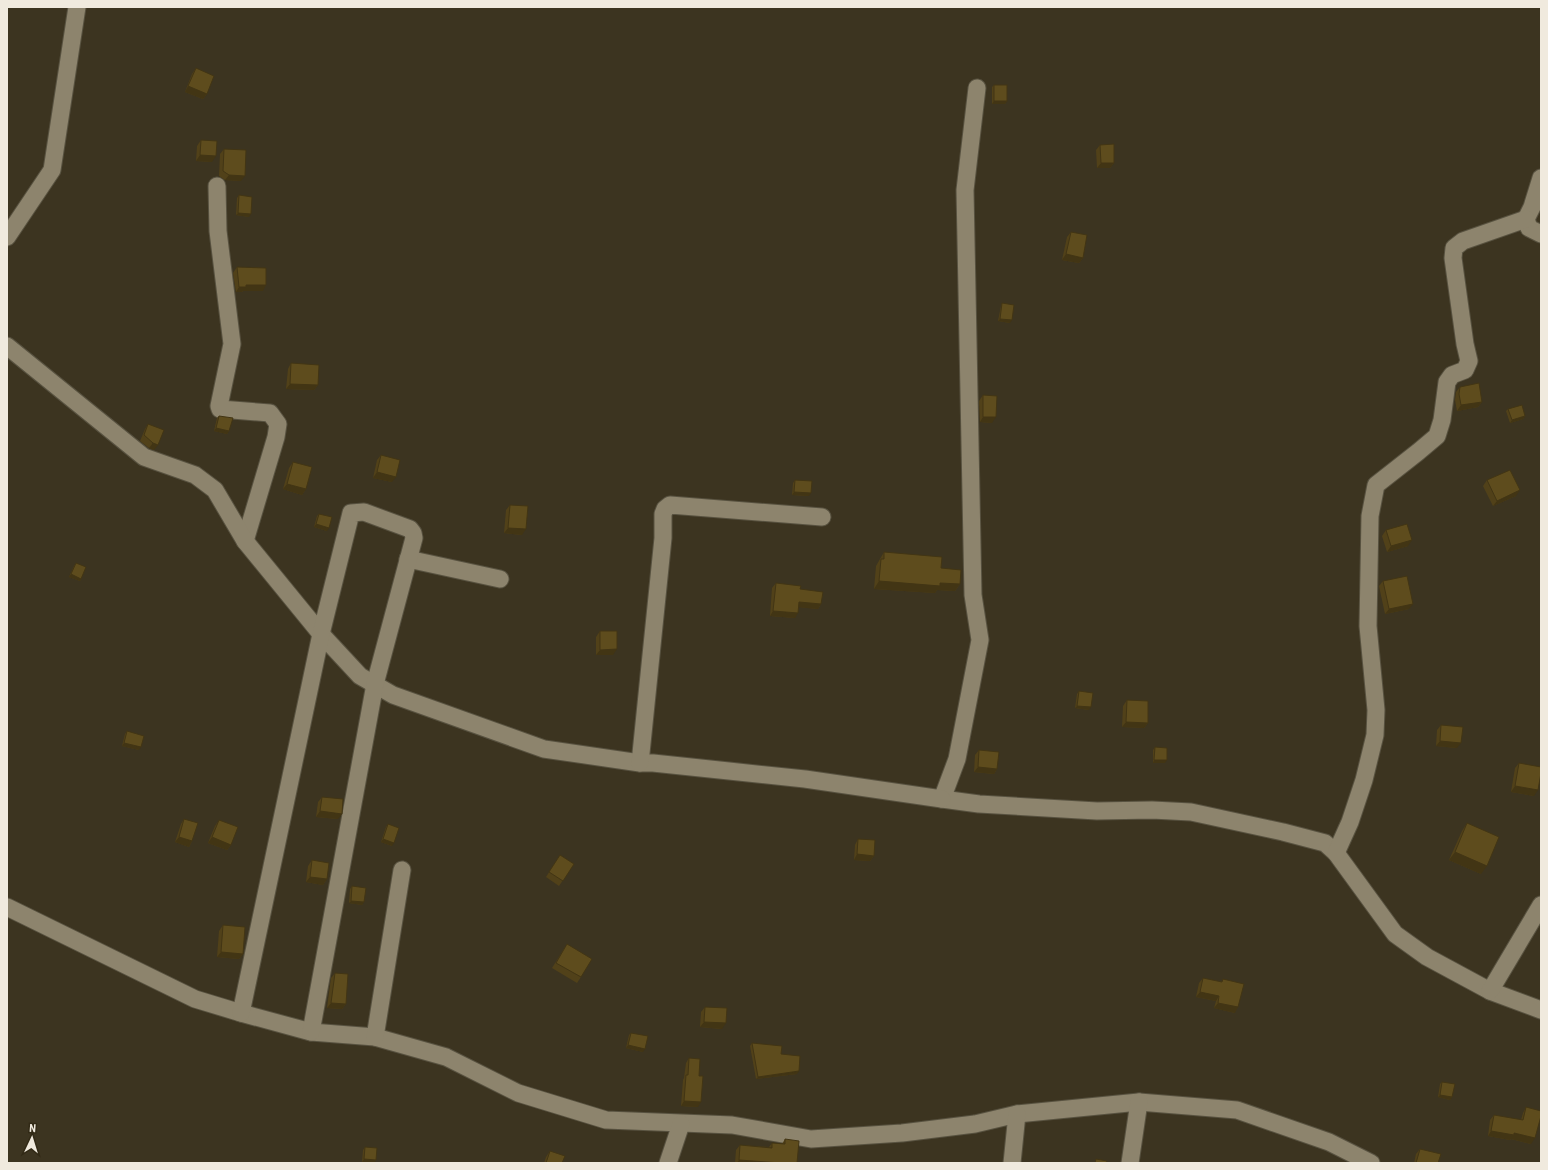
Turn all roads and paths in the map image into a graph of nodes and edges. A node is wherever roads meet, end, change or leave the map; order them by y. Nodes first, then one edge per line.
1 (77, 7) edge
2 (977, 88) dead end
3 (1541, 178) edge
4 (217, 186) dead end
5 (1526, 219) junction
6 (1541, 234) edge
7 (7, 237) edge
8 (7, 346) edge
9 (822, 517) dead end
10 (245, 541) junction
11 (408, 559) junction
12 (500, 579) dead end
13 (321, 634) junction
14 (375, 684) junction
15 (640, 763) junction
16 (942, 799) junction
17 (1336, 853) junction
18 (402, 870) dead end
19 (1541, 906) edge
20 (7, 907) edge
21 (1490, 991) junction
22 (1541, 1010) edge
23 (241, 1013) junction
24 (311, 1032) junction
25 (375, 1037) junction
26 (1139, 1102) junction
27 (1017, 1114) junction
28 (681, 1124) junction
29 (668, 1163) edge
30 (1012, 1163) edge
31 (1130, 1163) edge
32 (1371, 1163) edge

1 - 7 street
2 - 16 street
3 - 5 street
4 - 10 street
5 - 6 street
5 - 17 street
8 - 10 street
9 - 15 street
10 - 13 street
11 - 12 street
11 - 13 street
11 - 14 street
13 - 14 street
13 - 23 street
14 - 15 street
14 - 24 street
15 - 16 street
16 - 17 street
17 - 21 street
18 - 25 street
19 - 21 street
20 - 23 street
21 - 22 street
23 - 24 street
24 - 25 street
25 - 28 street
26 - 27 street
26 - 31 street
26 - 32 street
27 - 28 street
27 - 30 street
28 - 29 street

